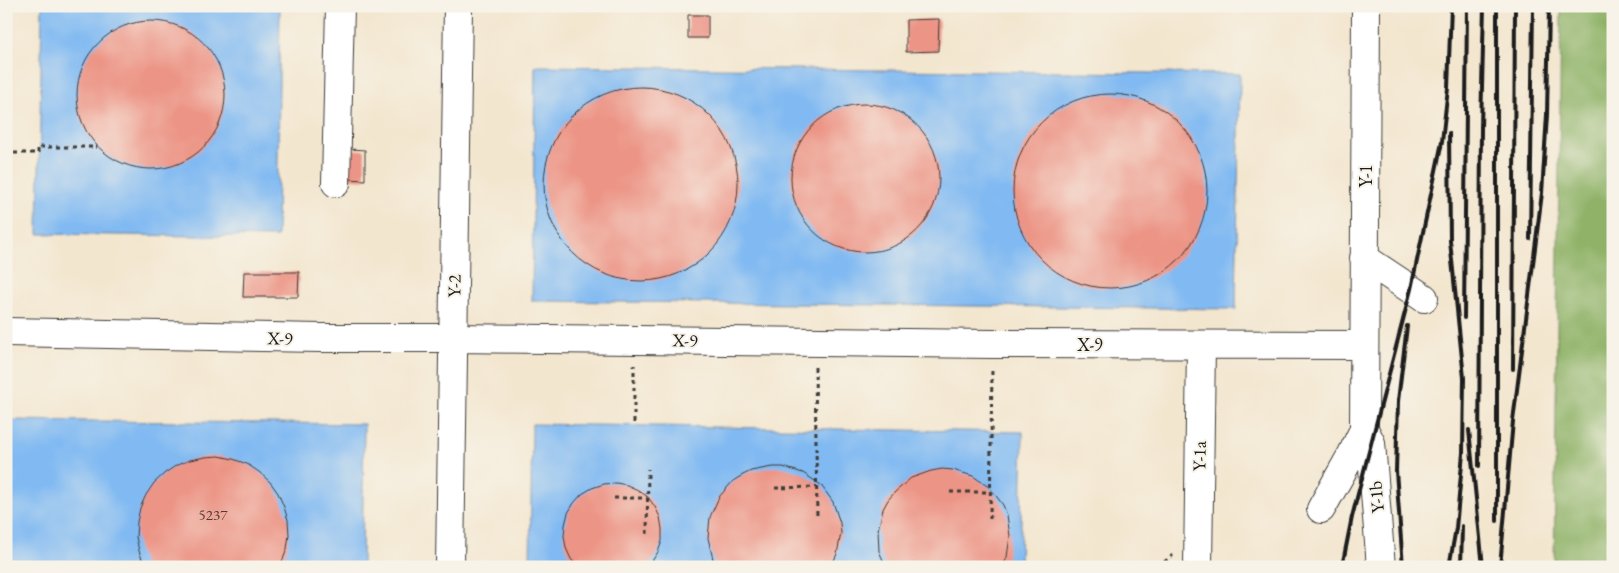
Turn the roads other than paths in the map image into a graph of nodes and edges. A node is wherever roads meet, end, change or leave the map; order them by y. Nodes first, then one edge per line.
1 (340, 6) edge
2 (458, 6) edge
3 (1366, 6) edge
4 (336, 183) dead end
5 (1364, 258) junction
6 (1424, 298) dead end
7 (6, 332) edge
8 (453, 338) junction
9 (1201, 344) junction
10 (1364, 345) junction
11 (1364, 429) junction
12 (1321, 509) dead end
13 (450, 567) edge
14 (1198, 567) edge
15 (1381, 567) edge

1 - 4 street
2 - 8 street, Y-2
3 - 5 street, Y-1
5 - 6 street
5 - 10 street, Y-1
7 - 8 street, X-9
8 - 9 street, X-9
8 - 13 street, Y-2
9 - 10 street, X-9
9 - 14 street, Y-1a
10 - 11 street, Y-1b
11 - 12 street, Y-1b
11 - 15 street, Y-1b

